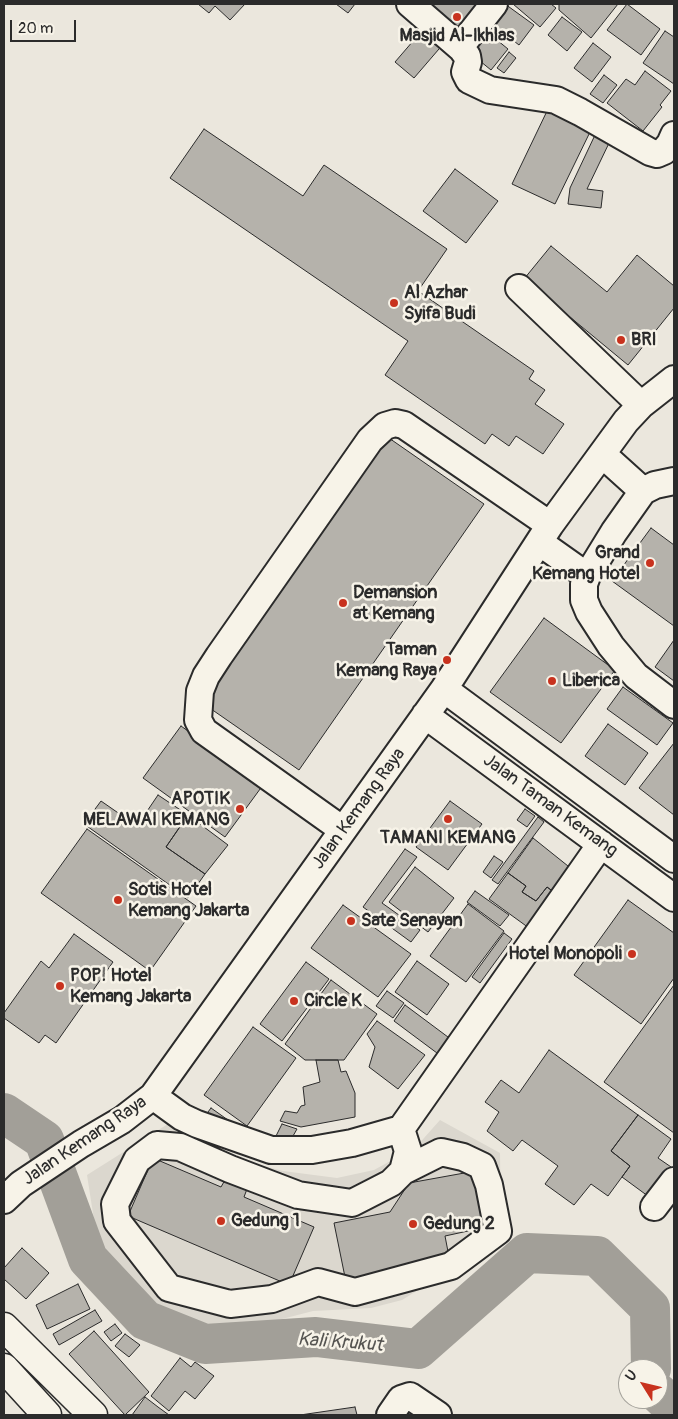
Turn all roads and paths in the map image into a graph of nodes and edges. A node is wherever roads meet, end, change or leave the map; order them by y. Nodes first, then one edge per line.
1 (410, 4) edge
2 (495, 4) edge
3 (460, 47) junction
4 (674, 135) edge
5 (519, 288) dead end
6 (674, 379) edge
7 (641, 405) junction
8 (602, 454) junction
9 (674, 481) edge
10 (643, 491) junction
11 (544, 534) junction
12 (586, 576) junction
13 (444, 689) junction
14 (674, 705) edge
15 (425, 715) junction
16 (344, 830) junction
17 (601, 844) junction
18 (674, 859) edge
19 (674, 898) edge
20 (153, 1096) junction
21 (197, 1124) junction
22 (401, 1129) junction
23 (180, 1146) junction
24 (403, 1171) junction
25 (674, 1181) edge
26 (12, 1192) edge
27 (654, 1208) dead end
28 (4, 1327) edge
29 (4, 1349) edge
30 (4, 1368) edge
31 (4, 1389) edge
32 (29, 1415) edge
33 (47, 1415) edge
34 (68, 1415) edge
35 (93, 1415) edge
36 (390, 1415) edge
37 (438, 1415) edge

1 - 3 street
2 - 3 street
3 - 4 street
5 - 7 street
6 - 7 street, Jalan Kemang Raya
7 - 8 street, Jalan Kemang Raya
8 - 10 street
8 - 11 street, Jalan Kemang Raya
9 - 10 street
10 - 12 street
11 - 12 street
11 - 13 street, Jalan Kemang Raya
11 - 16 street
12 - 14 street
13 - 15 street, Jalan Kemang Raya
13 - 18 street, Jalan Taman Kemang
15 - 16 street, Jalan Kemang Raya
15 - 17 street, Jalan Taman Kemang
16 - 20 street, Jalan Kemang Raya
17 - 19 street, Jalan Taman Kemang
17 - 22 street
20 - 21 street
20 - 26 street, Jalan Kemang Raya
21 - 22 street
21 - 23 street
22 - 24 street
23 - 24 street
23 - 24 street
25 - 27 street
28 - 35 main road
29 - 34 main road
30 - 33 main road
31 - 32 main road
36 - 37 street

